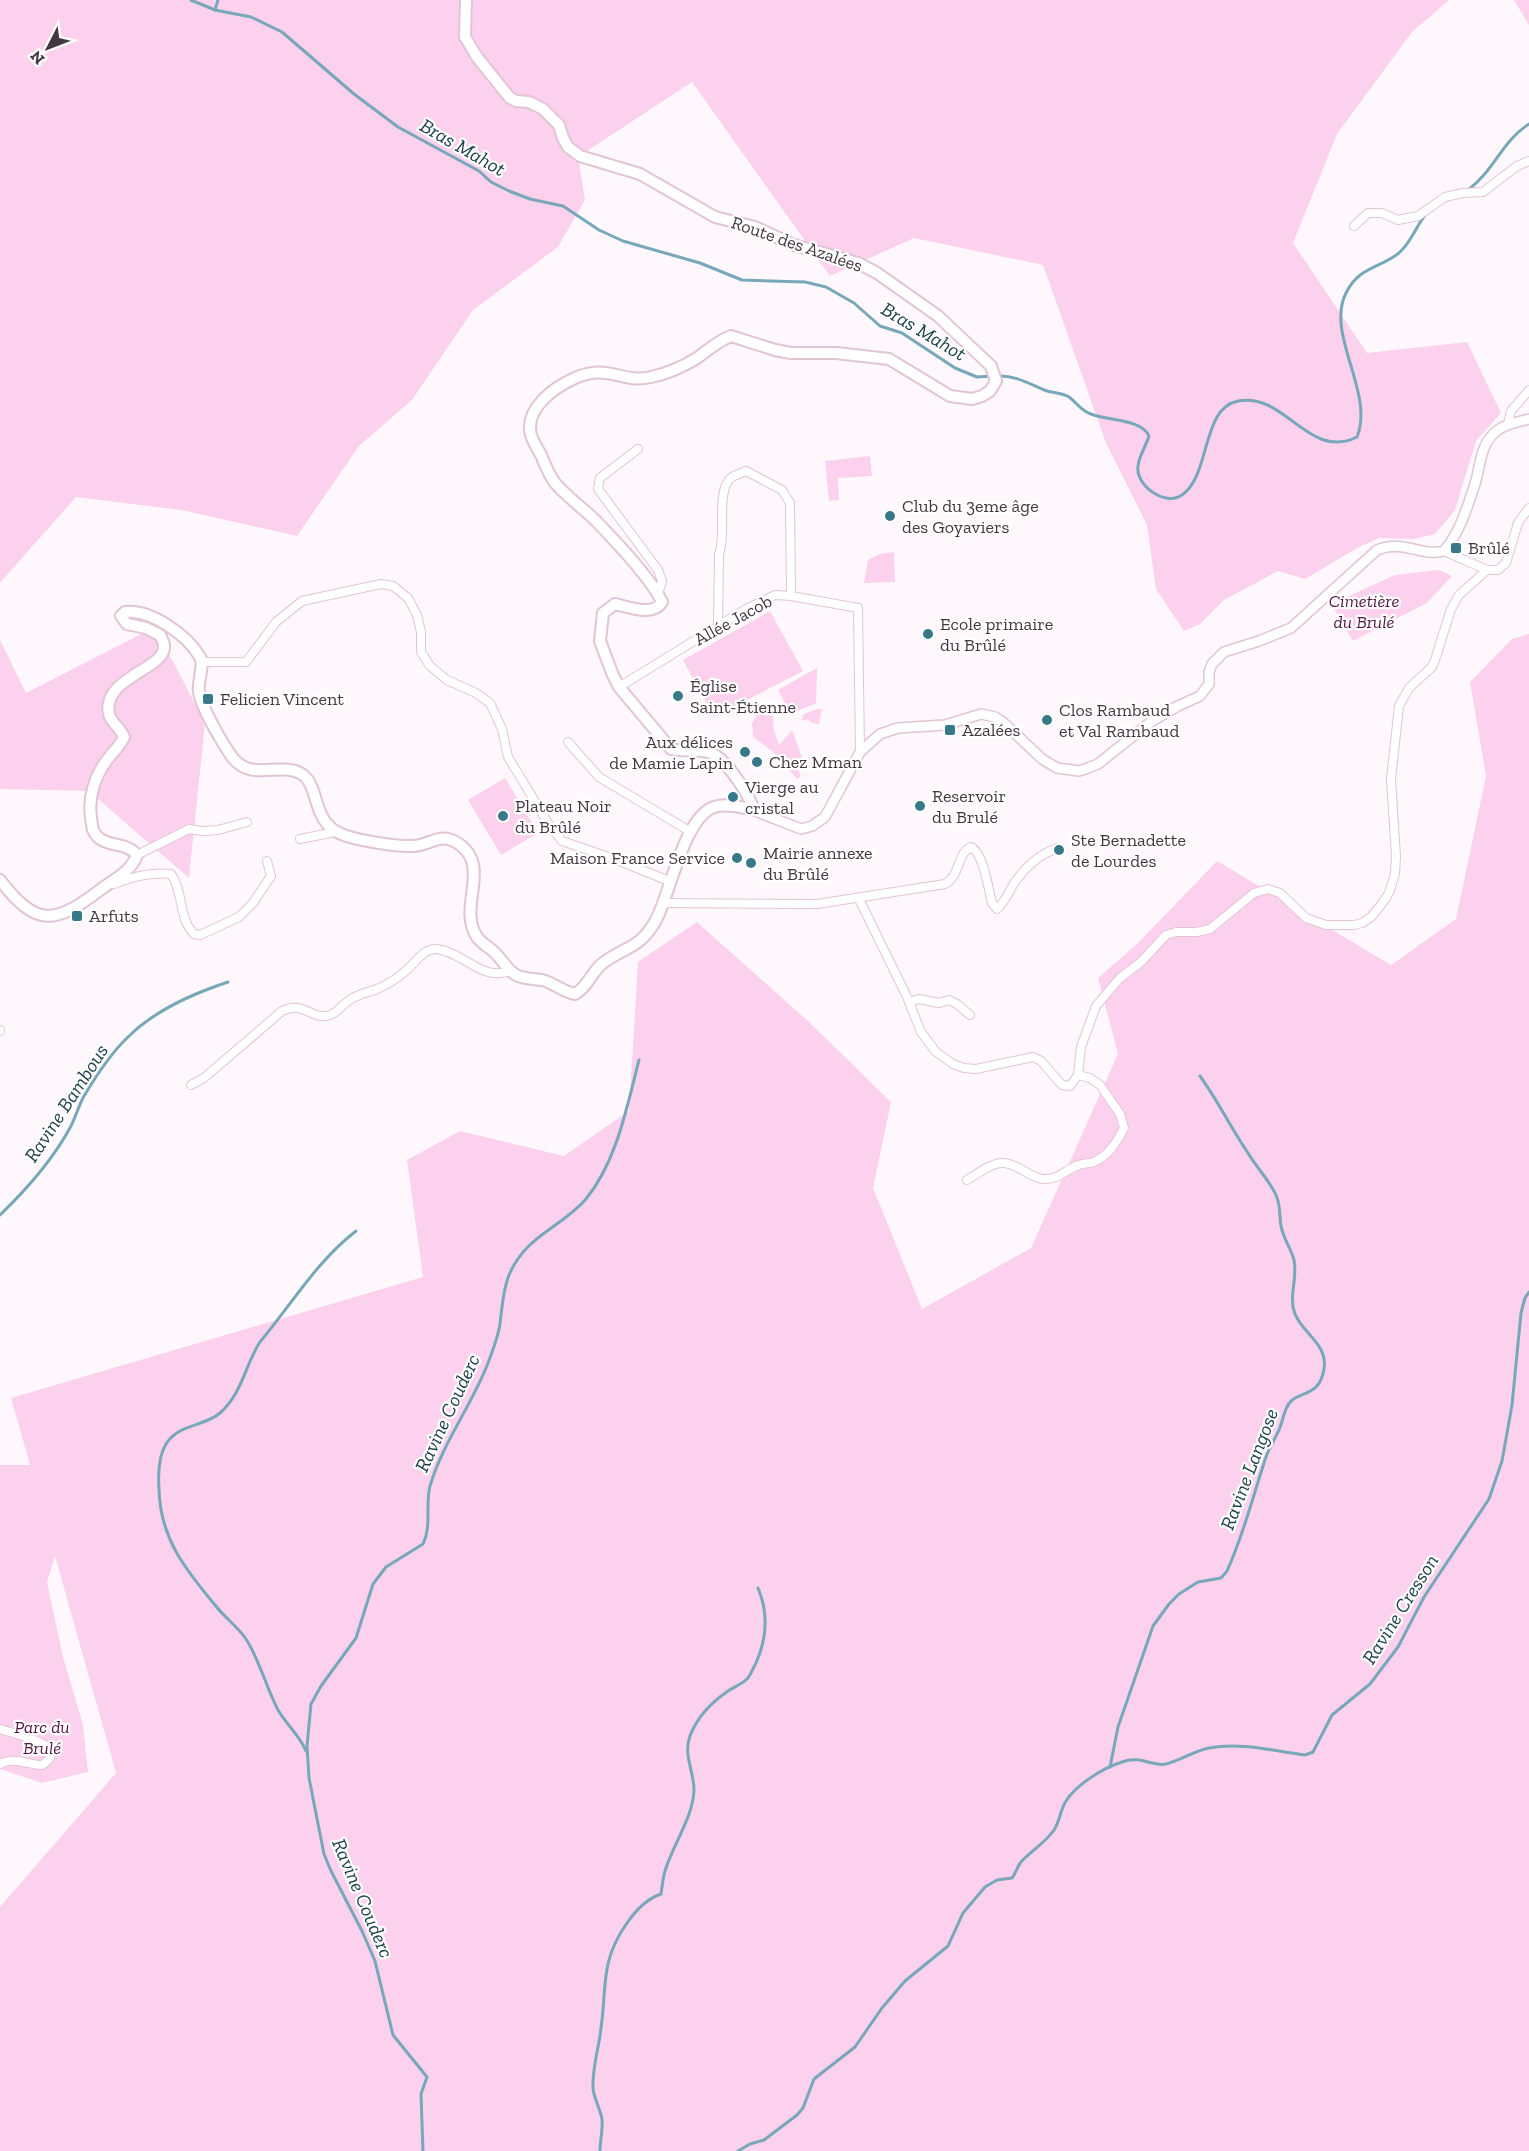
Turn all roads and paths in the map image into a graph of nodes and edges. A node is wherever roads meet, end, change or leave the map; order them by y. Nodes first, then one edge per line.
1 (465, 0) edge
2 (1529, 161) edge
3 (1354, 226) dead end
4 (1529, 390) edge
5 (1529, 419) edge
6 (1508, 424) junction
7 (638, 449) dead end
8 (1529, 508) edge
9 (1444, 552) junction
10 (1487, 570) junction
11 (658, 594) junction
12 (791, 596) junction
13 (718, 626) junction
14 (202, 662) junction
15 (619, 687) junction
16 (568, 742) dead end
17 (860, 752) junction
18 (750, 809) junction
19 (247, 822) dead end
20 (334, 832) junction
21 (691, 832) junction
22 (300, 839) dead end
23 (1057, 848) dead end
24 (137, 855) junction
25 (267, 861) dead end
26 (0, 880) edge
27 (669, 881) junction
28 (100, 890) junction
29 (859, 898) junction
30 (662, 903) junction
31 (510, 971) junction
32 (909, 1002) junction
33 (970, 1015) dead end
34 (1078, 1075) junction
35 (191, 1085) dead end
36 (967, 1180) dead end
37 (0, 1729) edge
38 (0, 1764) edge

1 - 11 main road, Route des Azalées
2 - 3 street
4 - 6 street
5 - 6 street
6 - 9 street
7 - 11 street
8 - 10 street
9 - 10 street
9 - 17 street
10 - 34 street
11 - 15 main road
12 - 13 street, Allée Jacob
12 - 13 street
12 - 17 street, Allée Jacob
13 - 15 street, Allée Jacob
14 - 20 main road
14 - 24 main road
14 - 27 street
15 - 18 main road
16 - 21 street
17 - 18 street
18 - 21 main road
19 - 24 street
20 - 22 street
20 - 31 main road
21 - 27 main road
23 - 29 street
24 - 28 main road
25 - 28 street
26 - 28 main road
27 - 30 main road
29 - 30 street
29 - 32 street
30 - 31 main road
31 - 35 street
32 - 33 street
32 - 34 street
34 - 36 street
37 - 38 street

